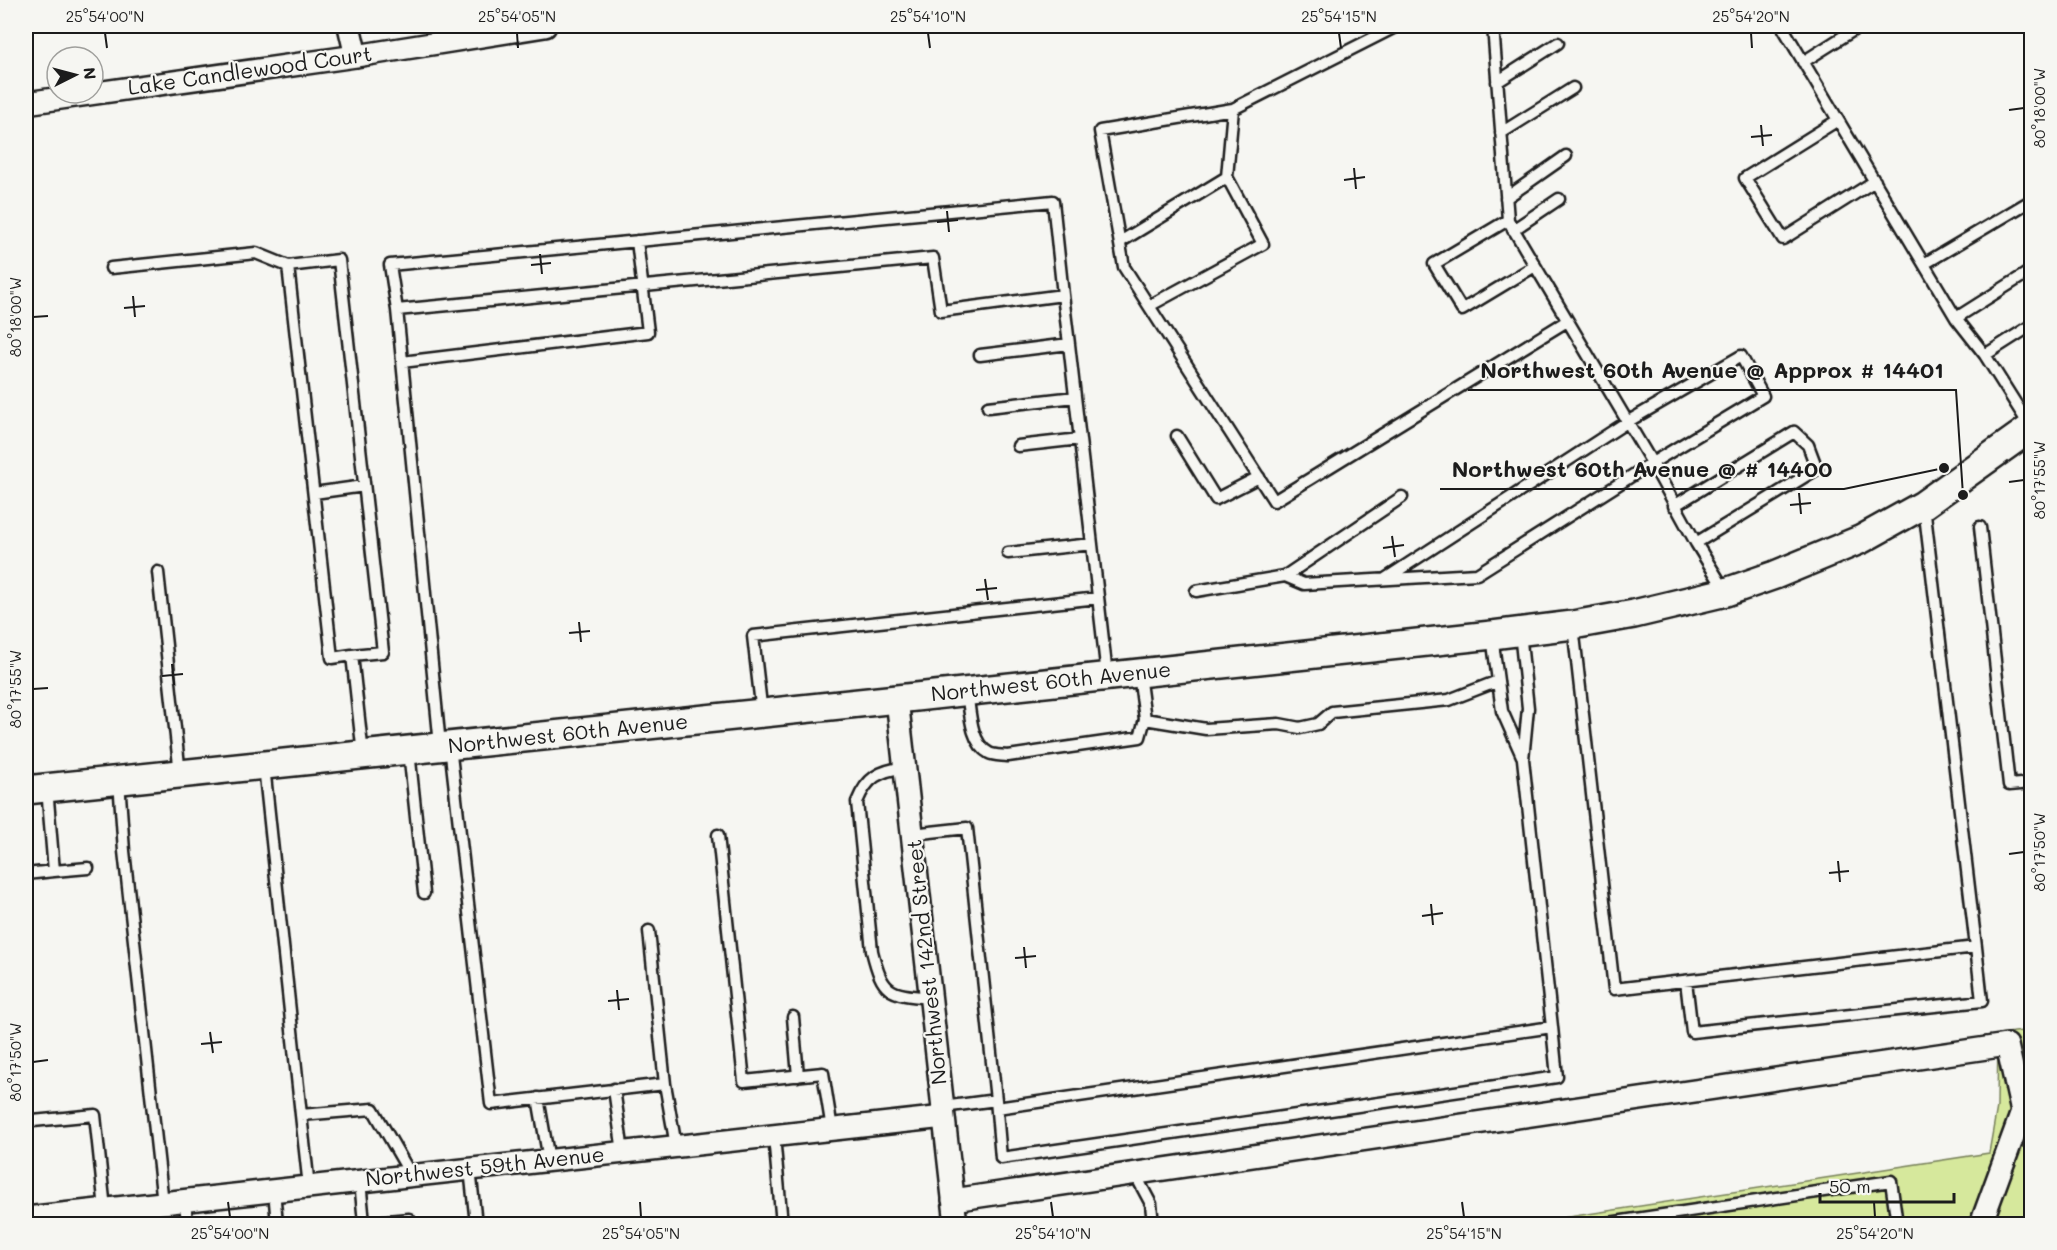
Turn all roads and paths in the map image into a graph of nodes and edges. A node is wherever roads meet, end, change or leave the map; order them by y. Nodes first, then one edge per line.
1 (349, 26) edge
2 (545, 26) edge
3 (1397, 26) edge
4 (1506, 26) edge
5 (1782, 26) edge
6 (1860, 26) edge
7 (1493, 29) edge
8 (1558, 43) dead end
9 (356, 56) junction
10 (1803, 62) junction
11 (1497, 82) junction
12 (1573, 88) dead end
13 (26, 103) edge
14 (1233, 109) junction
15 (1838, 120) junction
16 (1501, 133) junction
17 (1566, 156) dead end
18 (1227, 177) junction
19 (1875, 181) junction
20 (1506, 198) junction
21 (1559, 199) dead end
22 (2031, 200) edge
23 (1510, 225) junction
24 (637, 241) junction
25 (1120, 242) junction
26 (1924, 264) junction
27 (288, 266) junction
28 (1535, 266) junction
29 (111, 268) dead end
30 (2031, 270) edge
31 (643, 286) junction
32 (1063, 295) junction
33 (1149, 306) junction
34 (397, 310) junction
35 (1956, 318) junction
36 (1567, 321) junction
37 (2031, 325) edge
38 (1069, 344) junction
39 (980, 355) dead end
40 (1985, 355) junction
41 (402, 362) junction
42 (1075, 397) junction
43 (988, 407) dead end
44 (1627, 422) junction
45 (2030, 432) edge
46 (1177, 436) dead end
47 (1080, 439) junction
48 (1018, 446) dead end
49 (1652, 463) junction
50 (1258, 477) junction
51 (364, 486) junction
52 (314, 493) junction
53 (1402, 497) dead end
54 (1923, 505) junction
55 (1674, 506) junction
56 (1980, 527) dead end
57 (1696, 543) junction
58 (1092, 544) junction
59 (1008, 553) dead end
60 (159, 572) dead end
61 (1285, 576) junction
62 (1385, 579) junction
63 (1196, 591) dead end
64 (1726, 592) junction
65 (1098, 598) junction
66 (1573, 625) junction
67 (1520, 632) junction
68 (1492, 635) junction
69 (352, 656) junction
70 (1139, 672) junction
71 (1107, 675) junction
72 (1498, 681) junction
73 (967, 691) junction
74 (897, 699) junction
75 (762, 714) junction
76 (1145, 719) junction
77 (446, 747) junction
78 (409, 750) junction
79 (363, 755) junction
80 (1523, 759) junction
81 (264, 766) junction
82 (905, 767) junction
83 (180, 774) junction
84 (119, 781) junction
85 (2031, 783) edge
86 (36, 789) edge
87 (912, 834) junction
88 (718, 835) dead end
89 (88, 868) dead end
90 (54, 871) junction
91 (26, 874) edge
92 (424, 893) dead end
93 (649, 931) dead end
94 (1976, 947) junction
95 (1686, 981) junction
96 (931, 998) junction
97 (793, 1017) dead end
98 (1552, 1027) junction
99 (798, 1076) junction
100 (664, 1084) junction
101 (614, 1089) junction
102 (538, 1098) junction
103 (996, 1104) junction
104 (943, 1112) junction
105 (301, 1115) junction
106 (33, 1121) dead end
107 (832, 1129) junction
108 (774, 1136) junction
109 (676, 1146) junction
110 (623, 1152) junction
111 (549, 1160) junction
112 (470, 1169) junction
113 (1135, 1174) junction
114 (411, 1175) junction
115 (360, 1181) junction
116 (309, 1187) junction
117 (273, 1190) junction
118 (184, 1200) junction
119 (953, 1200) junction
120 (163, 1203) junction
121 (105, 1209) junction
122 (26, 1218) edge
123 (409, 1219) dead end
124 (187, 1224) edge
125 (277, 1224) edge
126 (364, 1224) edge
127 (476, 1224) edge
128 (782, 1224) edge
129 (956, 1224) edge
130 (1153, 1224) edge
131 (1602, 1224) edge
132 (1897, 1224) edge
133 (1981, 1224) edge

1 - 9 street
2 - 9 street, Lake Candlewood Court
3 - 14 lane
4 - 7 lane
5 - 10 lane
6 - 10 lane
7 - 11 lane
8 - 11 lane
9 - 13 street, Lake Candlewood Court
10 - 15 lane
11 - 16 lane
12 - 16 lane
14 - 18 lane
14 - 25 lane
15 - 19 lane
15 - 19 lane
16 - 20 lane
17 - 20 lane
18 - 25 lane
18 - 33 lane
19 - 26 lane
20 - 23 lane
21 - 23 lane
22 - 26 lane
23 - 28 lane
23 - 28 lane
24 - 31 lane
24 - 32 lane
24 - 34 lane
25 - 33 lane
26 - 35 lane
27 - 29 lane
27 - 51 lane
27 - 52 lane
28 - 36 lane
30 - 35 lane
31 - 32 lane
31 - 34 lane
31 - 41 lane
32 - 38 lane
33 - 50 lane
34 - 41 lane
35 - 40 lane
36 - 44 lane
36 - 50 lane
37 - 40 lane
38 - 39 lane
38 - 42 lane
40 - 45 lane
41 - 77 lane
42 - 43 lane
42 - 47 lane
44 - 49 lane
44 - 49 lane
44 - 62 lane
45 - 54 street, Northwest 60th Avenue
46 - 50 lane
47 - 48 lane
47 - 58 lane
49 - 55 lane
49 - 62 lane
51 - 52 lane
51 - 69 lane
52 - 69 lane
53 - 61 lane
54 - 64 street, Northwest 60th Avenue
54 - 94 lane
55 - 57 lane
55 - 57 lane
56 - 85 lane
57 - 64 lane
58 - 59 lane
58 - 65 lane
60 - 83 lane
61 - 62 lane
61 - 63 lane
64 - 66 street, Northwest 60th Avenue
65 - 71 lane
65 - 75 lane
66 - 67 street, Northwest 60th Avenue
66 - 95 lane
67 - 68 street, Northwest 60th Avenue
67 - 80 lane
68 - 70 street, Northwest 60th Avenue
68 - 72 lane
69 - 79 lane
70 - 71 street, Northwest 60th Avenue
70 - 76 lane
71 - 73 street, Northwest 60th Avenue
72 - 76 lane
72 - 80 lane
73 - 74 street, Northwest 60th Avenue
73 - 76 lane
74 - 75 street, Northwest 60th Avenue
74 - 82 street, Northwest 142nd Street
75 - 77 street, Northwest 60th Avenue
77 - 78 street, Northwest 60th Avenue
77 - 102 lane
78 - 79 street, Northwest 60th Avenue
78 - 92 lane
79 - 81 street, Northwest 60th Avenue
80 - 98 lane
81 - 83 street, Northwest 60th Avenue
81 - 105 lane
82 - 87 street, Northwest 142nd Street
82 - 96 lane
83 - 84 street, Northwest 60th Avenue
84 - 86 street, Northwest 60th Avenue
84 - 120 lane
86 - 90 lane
87 - 96 street, Northwest 142nd Street
87 - 103 lane
88 - 99 lane
89 - 90 lane
90 - 91 lane
93 - 100 lane
94 - 95 lane
94 - 95 lane
96 - 104 street, Northwest 142nd Street
97 - 99 lane
98 - 103 lane
98 - 103 lane
99 - 107 lane
100 - 101 lane
100 - 109 lane
101 - 102 lane
101 - 110 lane
102 - 111 lane
103 - 104 lane
104 - 107 street, Northwest 59th Avenue
104 - 119 street, Northwest 142nd Street
105 - 114 lane
105 - 116 lane
106 - 121 lane
107 - 108 street, Northwest 59th Avenue
108 - 109 street, Northwest 59th Avenue
108 - 128 lane
109 - 110 street, Northwest 59th Avenue
110 - 111 street, Northwest 59th Avenue
111 - 112 street, Northwest 59th Avenue
112 - 114 street, Northwest 59th Avenue
112 - 127 lane
113 - 119 street
113 - 130 lane
113 - 133 street
114 - 115 street, Northwest 59th Avenue
115 - 116 street, Northwest 59th Avenue
115 - 126 lane
116 - 117 street, Northwest 59th Avenue
117 - 118 street, Northwest 59th Avenue
117 - 125 lane
118 - 120 street, Northwest 59th Avenue
118 - 124 lane
119 - 129 street, Northwest 142nd Street
120 - 121 street, Northwest 59th Avenue
121 - 122 street, Northwest 59th Avenue
123 - 126 lane
131 - 132 lane

